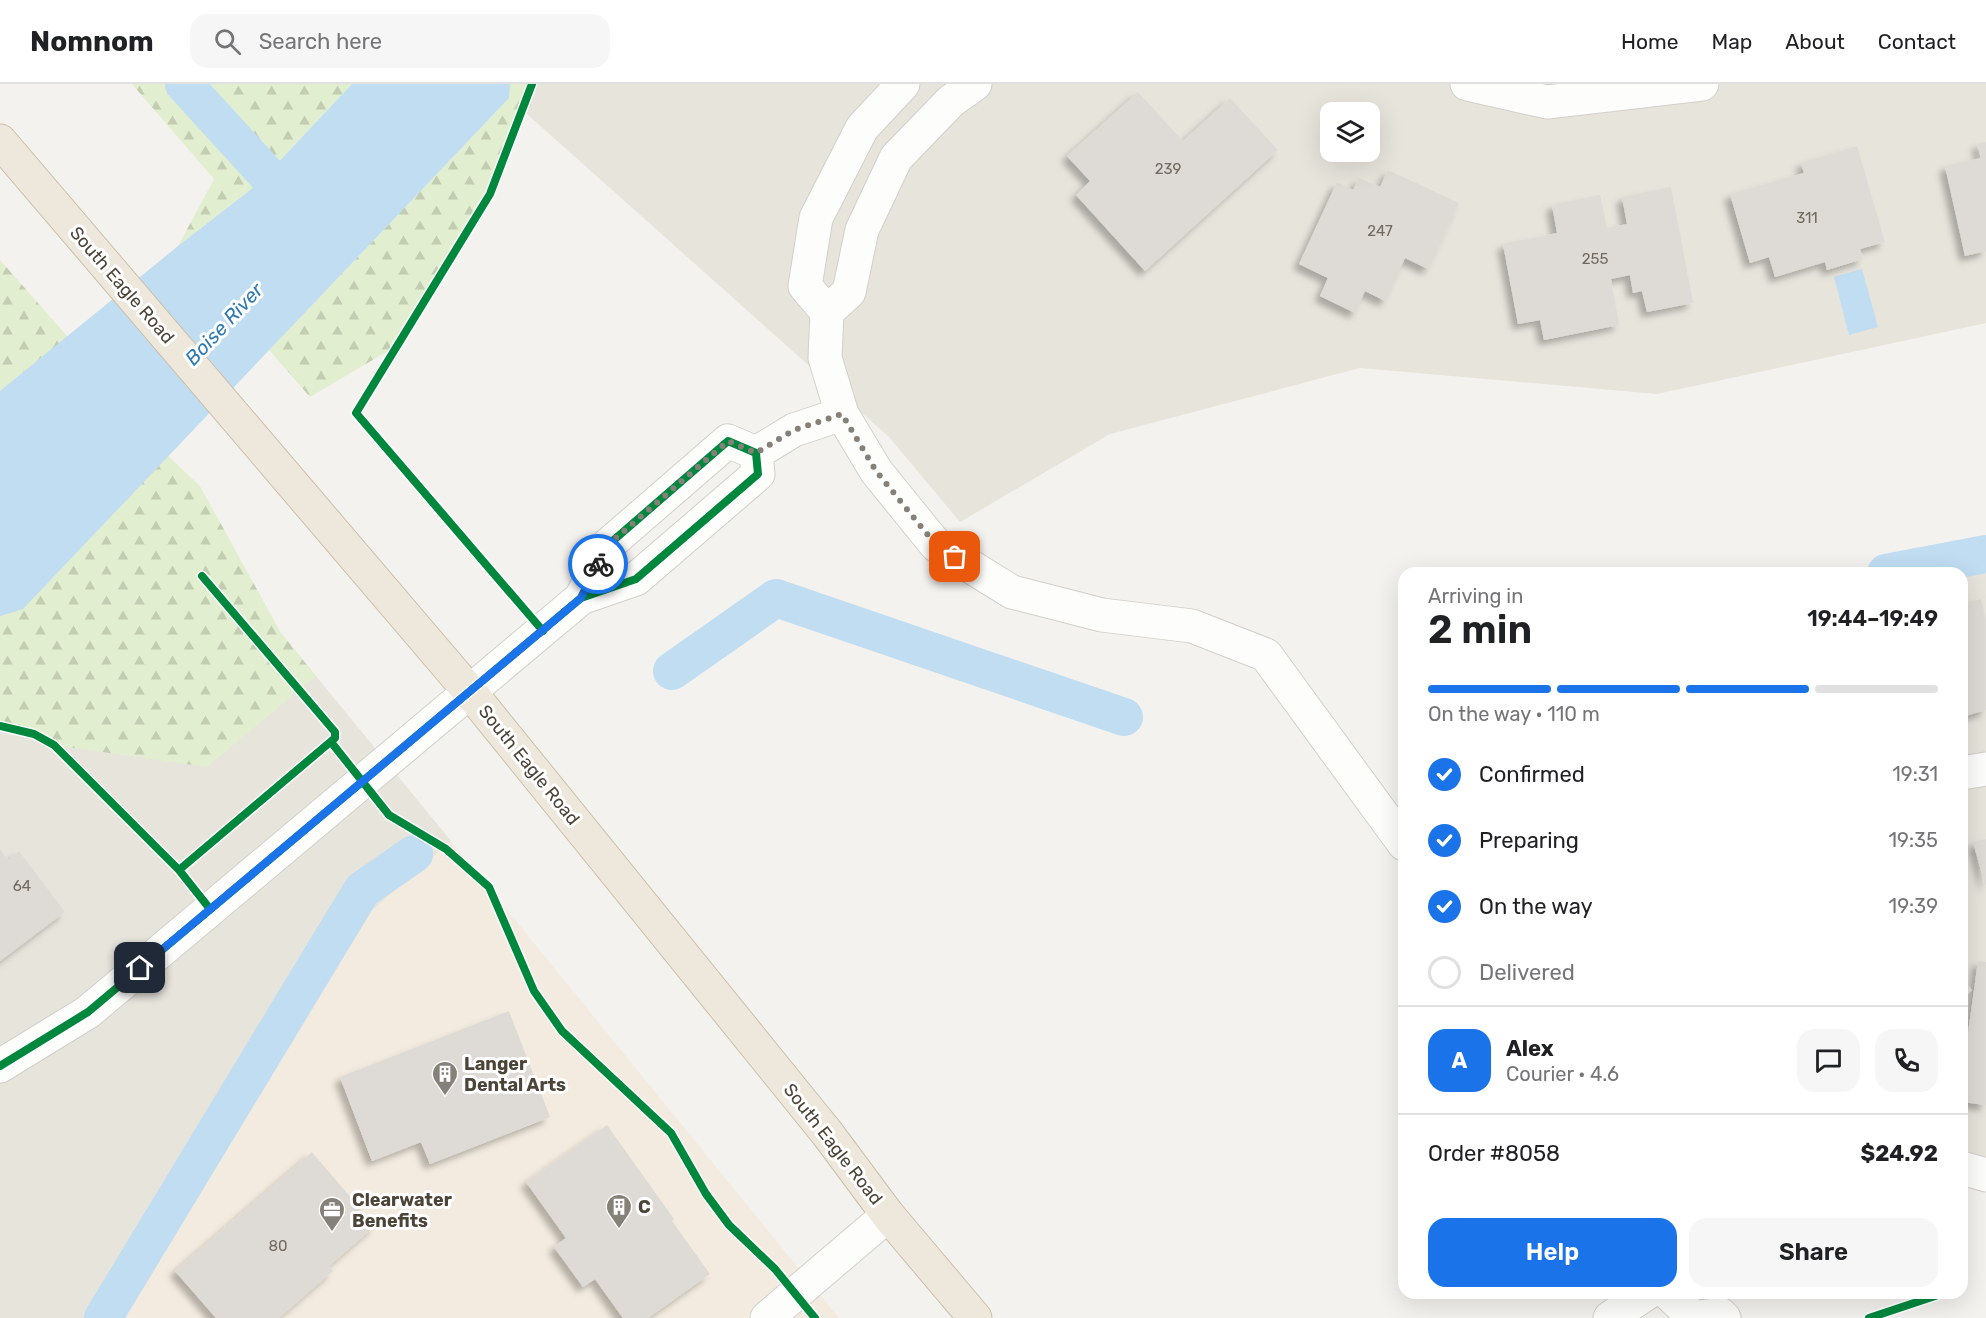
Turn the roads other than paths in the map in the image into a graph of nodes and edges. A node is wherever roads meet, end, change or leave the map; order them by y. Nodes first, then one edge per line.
1 (903, 84) edge
2 (1467, 84) edge
3 (1702, 84) edge
4 (972, 85) edge
5 (0, 141) edge
6 (827, 312) junction
7 (842, 414) junction
8 (756, 453) junction
9 (581, 598) junction
10 (470, 692) junction
11 (1986, 769) edge
12 (1968, 772) edge
13 (1398, 836) edge
14 (0, 1066) edge
15 (1968, 1169) edge
16 (1986, 1175) edge
17 (888, 1215) junction
18 (1638, 1299) edge
19 (1674, 1299) edge
20 (767, 1318) edge
21 (975, 1318) edge
22 (1610, 1318) edge
23 (1694, 1318) edge
24 (1724, 1318) edge

1 - 6 street
2 - 3 street
4 - 6 street
5 - 10 highway, South Eagle Road
6 - 7 street
7 - 8 street
7 - 13 street
8 - 9 street
8 - 9 street
9 - 10 street
10 - 14 street
10 - 17 highway, South Eagle Road
11 - 12 street
15 - 16 street
17 - 20 street
17 - 21 highway, South Eagle Road
18 - 22 street
19 - 23 street
23 - 24 street

